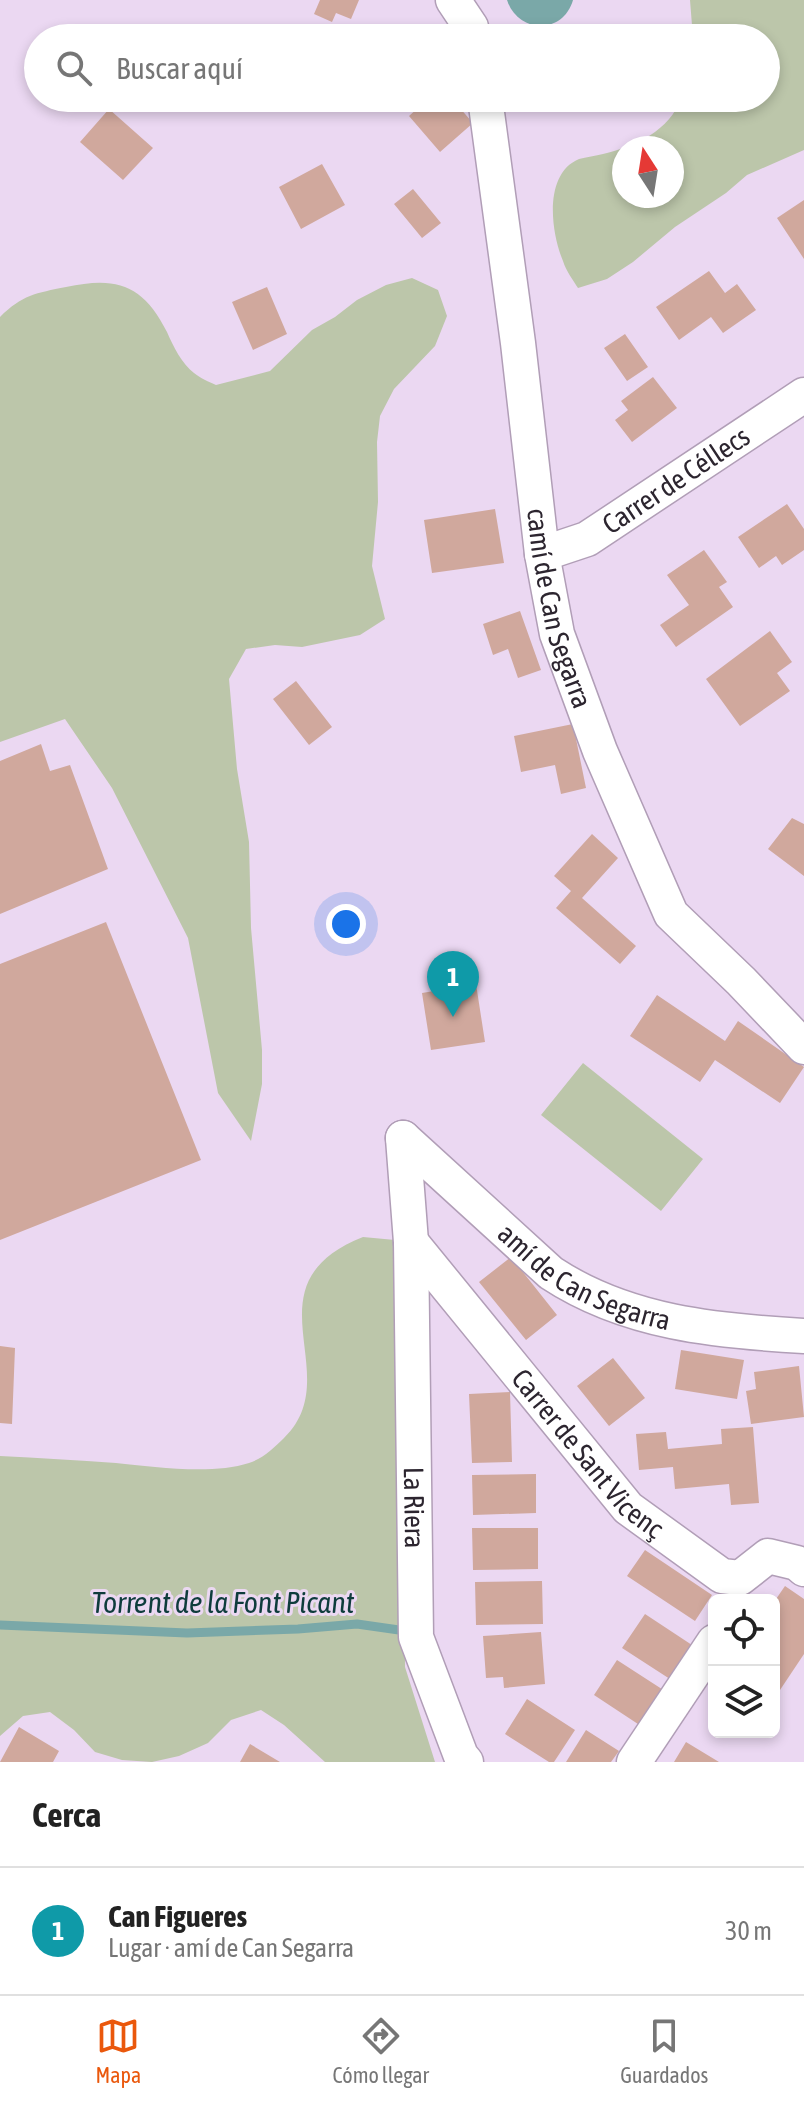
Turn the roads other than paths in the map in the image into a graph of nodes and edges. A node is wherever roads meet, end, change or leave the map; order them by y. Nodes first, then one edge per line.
1 (453, 0) edge
2 (469, 24) edge
3 (487, 112) edge
4 (804, 395) edge
5 (542, 554) junction
6 (804, 1047) edge
7 (403, 1138) joint
8 (411, 1242) junction
9 (804, 1336) edge
10 (804, 1569) edge
11 (708, 1651) edge
12 (466, 1762) edge
13 (634, 1762) edge

1 - 2 street
3 - 5 street, camí de Can Segarra
4 - 5 street, Carrer de Céllecs
5 - 6 street, camí de Can Segarra
7 - 8 street, La Riera
7 - 9 street, amí de Can Segarra
8 - 10 street, Carrer de Sant Vicenç
8 - 12 street, La Riera
11 - 13 street

